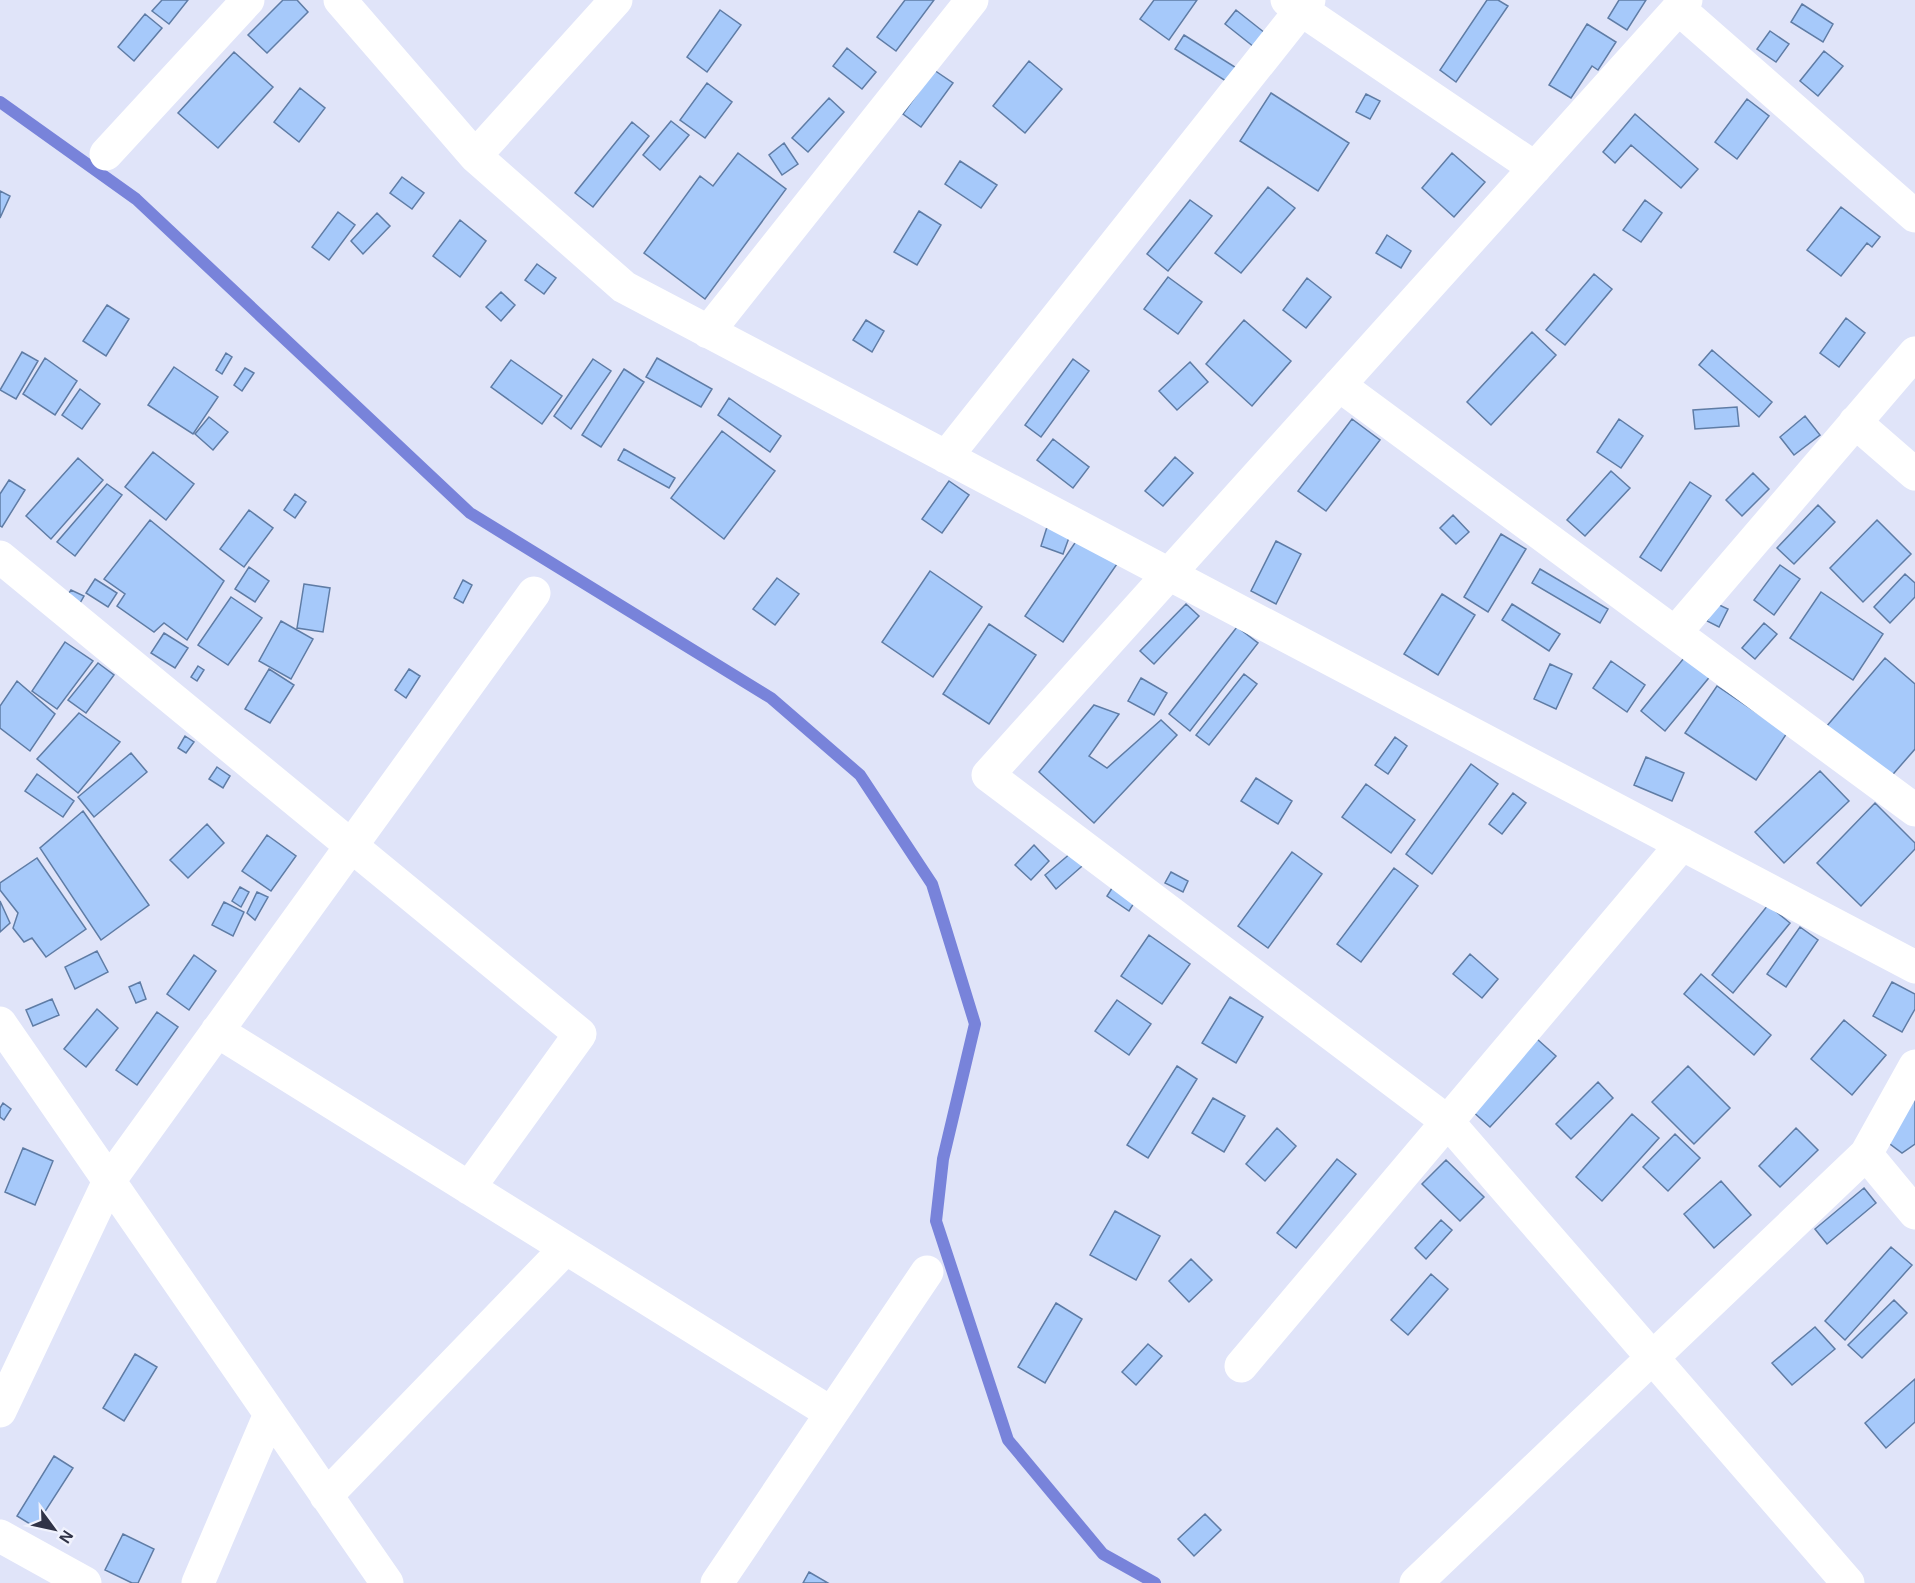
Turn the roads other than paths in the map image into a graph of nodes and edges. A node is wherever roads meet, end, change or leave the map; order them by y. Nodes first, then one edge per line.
1 (248, 0) edge
2 (340, 0) edge
3 (616, 0) edge
4 (972, 0) edge
5 (1299, 3) edge
6 (1682, 4) edge
7 (106, 154) dead end
8 (475, 156) junction
9 (1534, 168) junction
10 (1915, 216) edge
11 (708, 332) junction
12 (1915, 353) edge
13 (1339, 385) junction
14 (1855, 422) junction
15 (946, 457) junction
16 (1915, 474) edge
17 (0, 557) edge
18 (1168, 574) junction
19 (534, 593) dead end
20 (1674, 633) junction
21 (1915, 810) edge
22 (1682, 844) junction
23 (351, 846) junction
24 (1915, 967) edge
25 (0, 1023) edge
26 (217, 1031) junction
27 (1915, 1065) edge
28 (1448, 1122) junction
29 (1866, 1154) junction
30 (109, 1181) junction
31 (469, 1188) junction
32 (1915, 1214) edge
33 (566, 1248) junction
34 (927, 1272) dead end
35 (1652, 1357) junction
36 (1241, 1366) dead end
37 (0, 1411) edge
38 (831, 1413) junction
39 (270, 1414) junction
40 (326, 1496) junction
41 (0, 1536) edge
42 (85, 1583) edge
43 (198, 1583) edge
44 (387, 1583) edge
45 (717, 1583) edge
46 (1416, 1583) edge
47 (1848, 1583) edge

1 - 7 street
2 - 8 street
3 - 8 street
4 - 11 street
5 - 9 street
5 - 15 street
6 - 9 street
6 - 10 street
8 - 11 street
9 - 13 street
11 - 15 street
12 - 14 street
13 - 18 street
13 - 20 street
14 - 16 street
14 - 20 street
15 - 18 street
17 - 23 street
18 - 22 street
18 - 28 street
19 - 23 street
20 - 21 street
22 - 24 street
22 - 28 street
23 - 26 street
23 - 31 street
25 - 30 street
26 - 30 street
26 - 31 street
27 - 29 street
28 - 35 street
28 - 36 street
29 - 32 street
29 - 35 street
30 - 37 street
30 - 39 street
31 - 33 street
33 - 38 street
33 - 40 street
34 - 38 street
35 - 46 street
35 - 47 street
38 - 45 street
39 - 40 street
39 - 43 street
40 - 44 street
41 - 42 street

